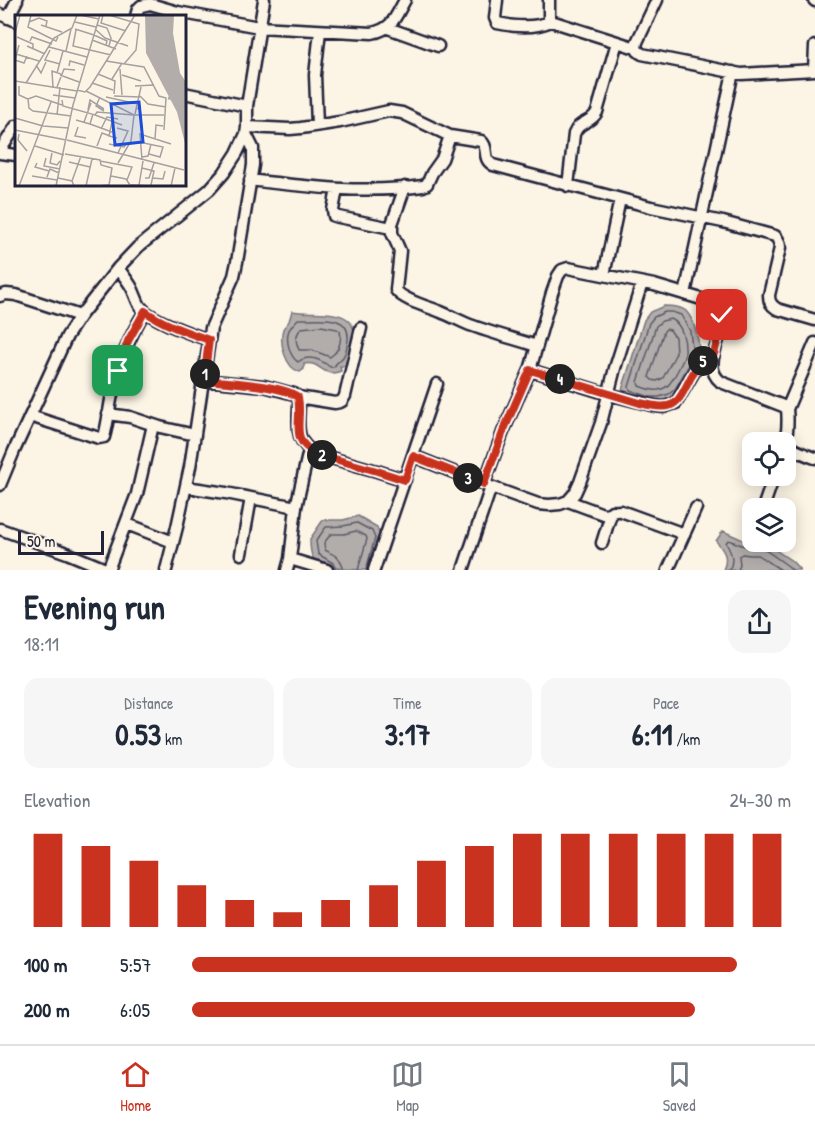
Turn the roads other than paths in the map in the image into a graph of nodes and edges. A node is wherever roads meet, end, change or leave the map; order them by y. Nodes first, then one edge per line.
1 (17, 0) edge
2 (264, 0) edge
3 (405, 0) edge
4 (497, 0) edge
5 (549, 0) edge
6 (657, 0) edge
7 (136, 15) edge
8 (8, 18) edge
9 (551, 21) junction
10 (259, 27) junction
11 (388, 28) junction
12 (320, 31) junction
13 (617, 42) junction
14 (438, 46) dead end
15 (815, 46) edge
16 (636, 48) junction
17 (814, 70) edge
18 (733, 72) junction
19 (186, 93) edge
20 (247, 106) junction
21 (317, 125) junction
22 (15, 128) edge
23 (247, 130) junction
24 (450, 136) junction
25 (0, 152) edge
26 (15, 154) edge
27 (250, 180) junction
28 (568, 186) junction
29 (405, 188) junction
30 (337, 189) junction
31 (620, 199) junction
32 (702, 218) junction
33 (391, 228) junction
34 (118, 268) junction
35 (604, 275) junction
36 (642, 283) junction
37 (685, 294) junction
38 (0, 296) edge
39 (145, 311) junction
40 (80, 316) junction
41 (815, 320) edge
42 (361, 328) dead end
43 (209, 340) junction
44 (814, 345) edge
45 (537, 346) junction
46 (714, 354) junction
47 (530, 370) junction
48 (204, 380) junction
49 (437, 384) dead end
50 (608, 394) junction
51 (298, 397) junction
52 (787, 409) junction
53 (108, 414) junction
54 (30, 416) junction
55 (153, 425) junction
56 (786, 432) edge
57 (195, 435) junction
58 (309, 450) junction
59 (796, 450) edge
60 (413, 456) junction
61 (815, 458) edge
62 (2, 472) edge
63 (405, 480) junction
64 (0, 485) edge
65 (487, 486) junction
66 (186, 487) junction
67 (251, 498) junction
68 (568, 501) junction
69 (296, 507) junction
70 (696, 508) dead end
71 (612, 511) junction
72 (127, 524) junction
73 (0, 529) edge
74 (684, 534) junction
75 (173, 542) junction
76 (602, 543) dead end
77 (241, 554) dead end
78 (290, 559) junction
79 (166, 570) edge
80 (287, 570) edge
81 (327, 570) edge
82 (374, 570) edge
83 (463, 570) edge
84 (668, 570) edge

1 - 8 street
2 - 10 street
3 - 11 street
4 - 9 street
5 - 9 street
6 - 16 street
7 - 10 street
9 - 13 street
10 - 12 street
10 - 20 street
11 - 12 street
11 - 14 street
12 - 21 street
13 - 16 street
13 - 28 street
15 - 17 street
16 - 18 street
17 - 18 street
18 - 32 street
19 - 20 street
20 - 23 street
21 - 23 street
21 - 24 street
22 - 25 street
23 - 27 street
23 - 34 street
24 - 28 street
24 - 29 street
25 - 26 street
27 - 30 street
27 - 43 street
28 - 31 street
29 - 30 street
29 - 33 street
30 - 33 street
31 - 32 street
31 - 35 street
32 - 37 street
32 - 41 street
33 - 45 street
34 - 39 street
34 - 40 street
35 - 36 street
35 - 45 street
36 - 37 street
36 - 50 street
37 - 46 street
38 - 40 street
39 - 43 street
39 - 53 street
40 - 54 street
42 - 51 street
43 - 48 street
44 - 52 street
45 - 47 street
46 - 50 street
46 - 52 street
47 - 50 street
47 - 65 street
48 - 51 street
48 - 57 street
49 - 60 street
50 - 68 street
51 - 58 street
52 - 56 street
53 - 54 street
53 - 55 street
54 - 62 street
55 - 57 street
55 - 72 street
57 - 66 street
58 - 63 street
58 - 69 street
59 - 61 street
60 - 63 street
60 - 65 street
62 - 64 street
63 - 82 street
65 - 68 street
65 - 83 street
66 - 67 street
66 - 75 street
67 - 69 street
67 - 77 street
68 - 71 street
69 - 78 street
70 - 74 street
71 - 74 street
71 - 76 street
72 - 73 street
72 - 75 street
74 - 84 street
75 - 79 street
78 - 80 street
78 - 81 street

